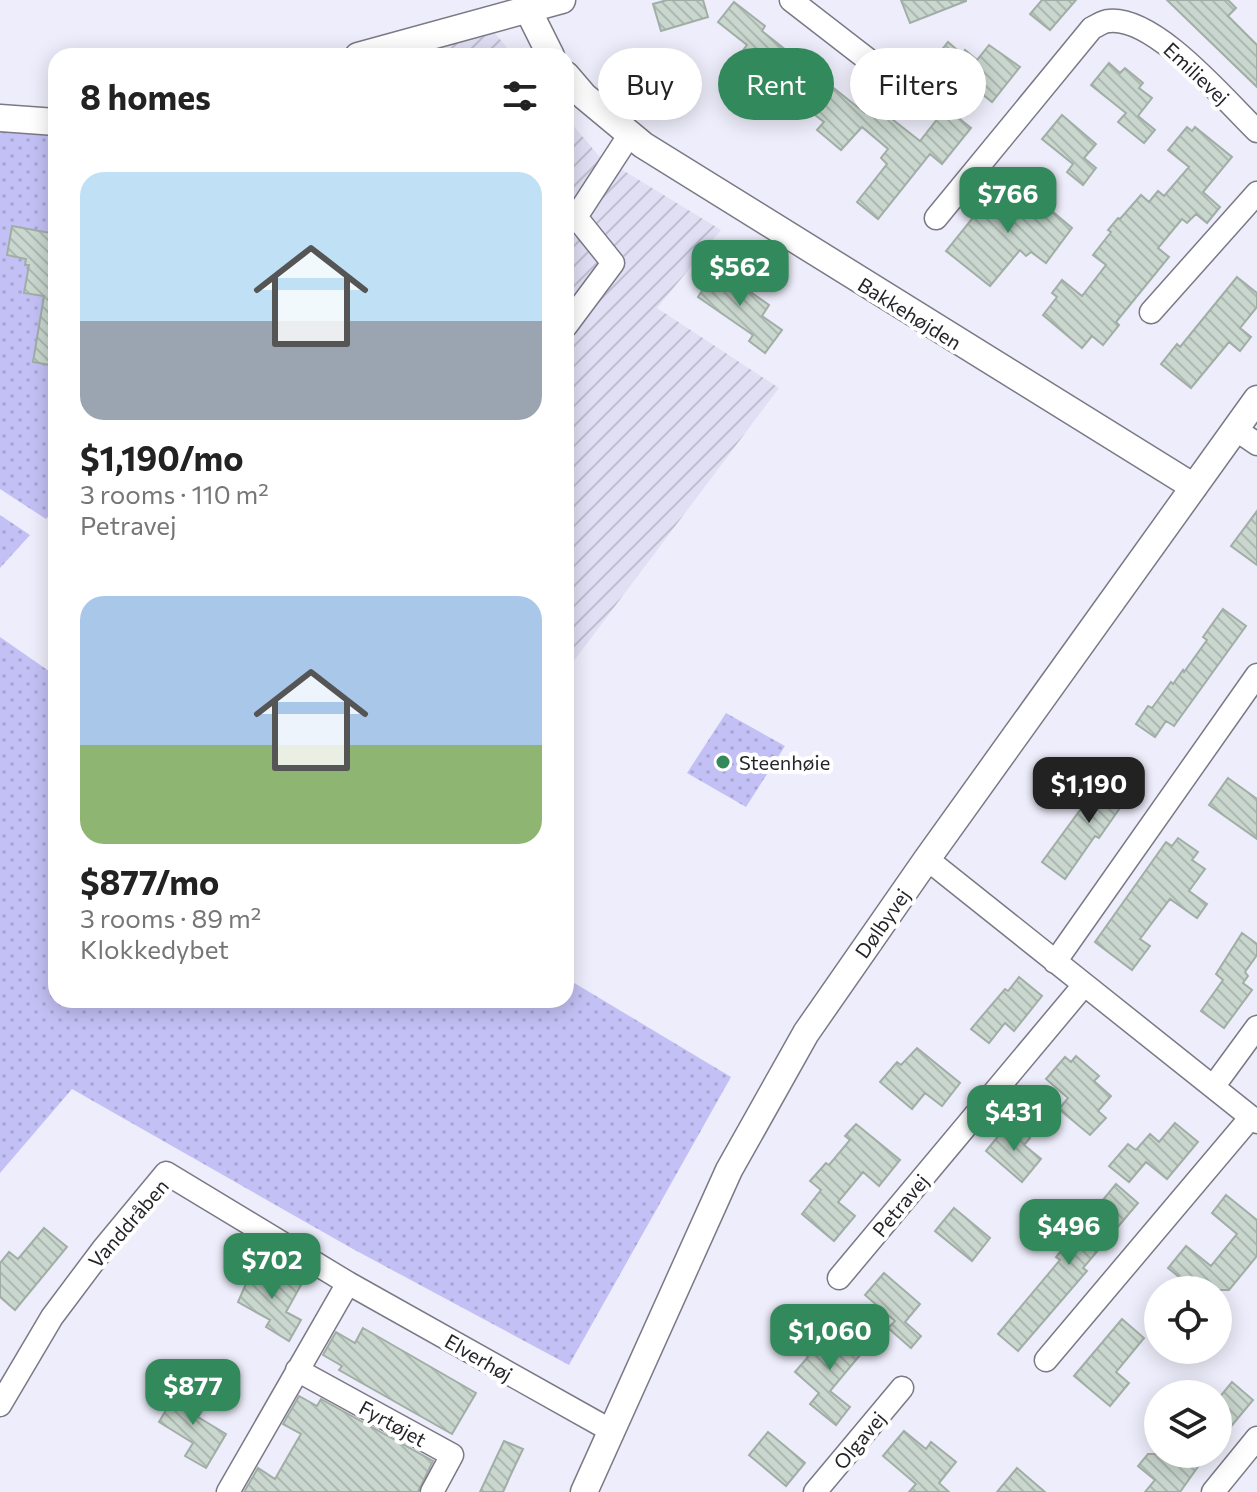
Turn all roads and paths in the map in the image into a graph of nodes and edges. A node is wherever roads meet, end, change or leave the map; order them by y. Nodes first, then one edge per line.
1 (562, 0) edge
2 (791, 0) edge
3 (515, 8) edge
4 (384, 48) edge
5 (545, 48) edge
6 (853, 48) edge
7 (574, 84) edge
8 (0, 118) edge
9 (48, 121) edge
10 (1257, 131) edge
11 (630, 134) junction
12 (1257, 193) edge
13 (936, 218) dead end
14 (1151, 312) dead end
15 (574, 315) edge
16 (1257, 399) edge
17 (1246, 436) edge
18 (1194, 487) junction
19 (1257, 675) edge
20 (927, 859) junction
21 (1055, 962) junction
22 (1084, 985) junction
23 (1257, 1027) edge
24 (1213, 1087) junction
25 (1254, 1120) edge
26 (839, 1278) dead end
27 (348, 1283) junction
28 (1046, 1360) dead end
29 (297, 1370) junction
30 (902, 1388) dead end
31 (0, 1405) edge
32 (610, 1430) junction
33 (1257, 1438) edge
34 (228, 1492) edge
35 (432, 1492) edge
36 (584, 1492) edge
37 (815, 1492) edge
38 (1213, 1492) edge

1 - 3 street
2 - 6 street
3 - 4 street
3 - 5 street
7 - 11 street, Bakkehøjden
8 - 9 street
10 - 13 street, Emilievej
11 - 15 street
11 - 18 street, Bakkehøjden
12 - 14 street
16 - 17 street, Dølbyvej
17 - 18 street, Dølbyvej
18 - 20 street, Dølbyvej
19 - 21 street
20 - 21 street
20 - 32 street, Dølbyvej
21 - 22 street
22 - 24 street
22 - 26 street, Petravej
23 - 24 street
24 - 25 street
25 - 28 street
27 - 29 street
27 - 31 street, Vanddråben
27 - 32 street, Elverhøj
29 - 34 street
29 - 35 street, Fyrtøjet
30 - 37 street, Olgavej
32 - 36 street, Dølbyvej
33 - 38 street

